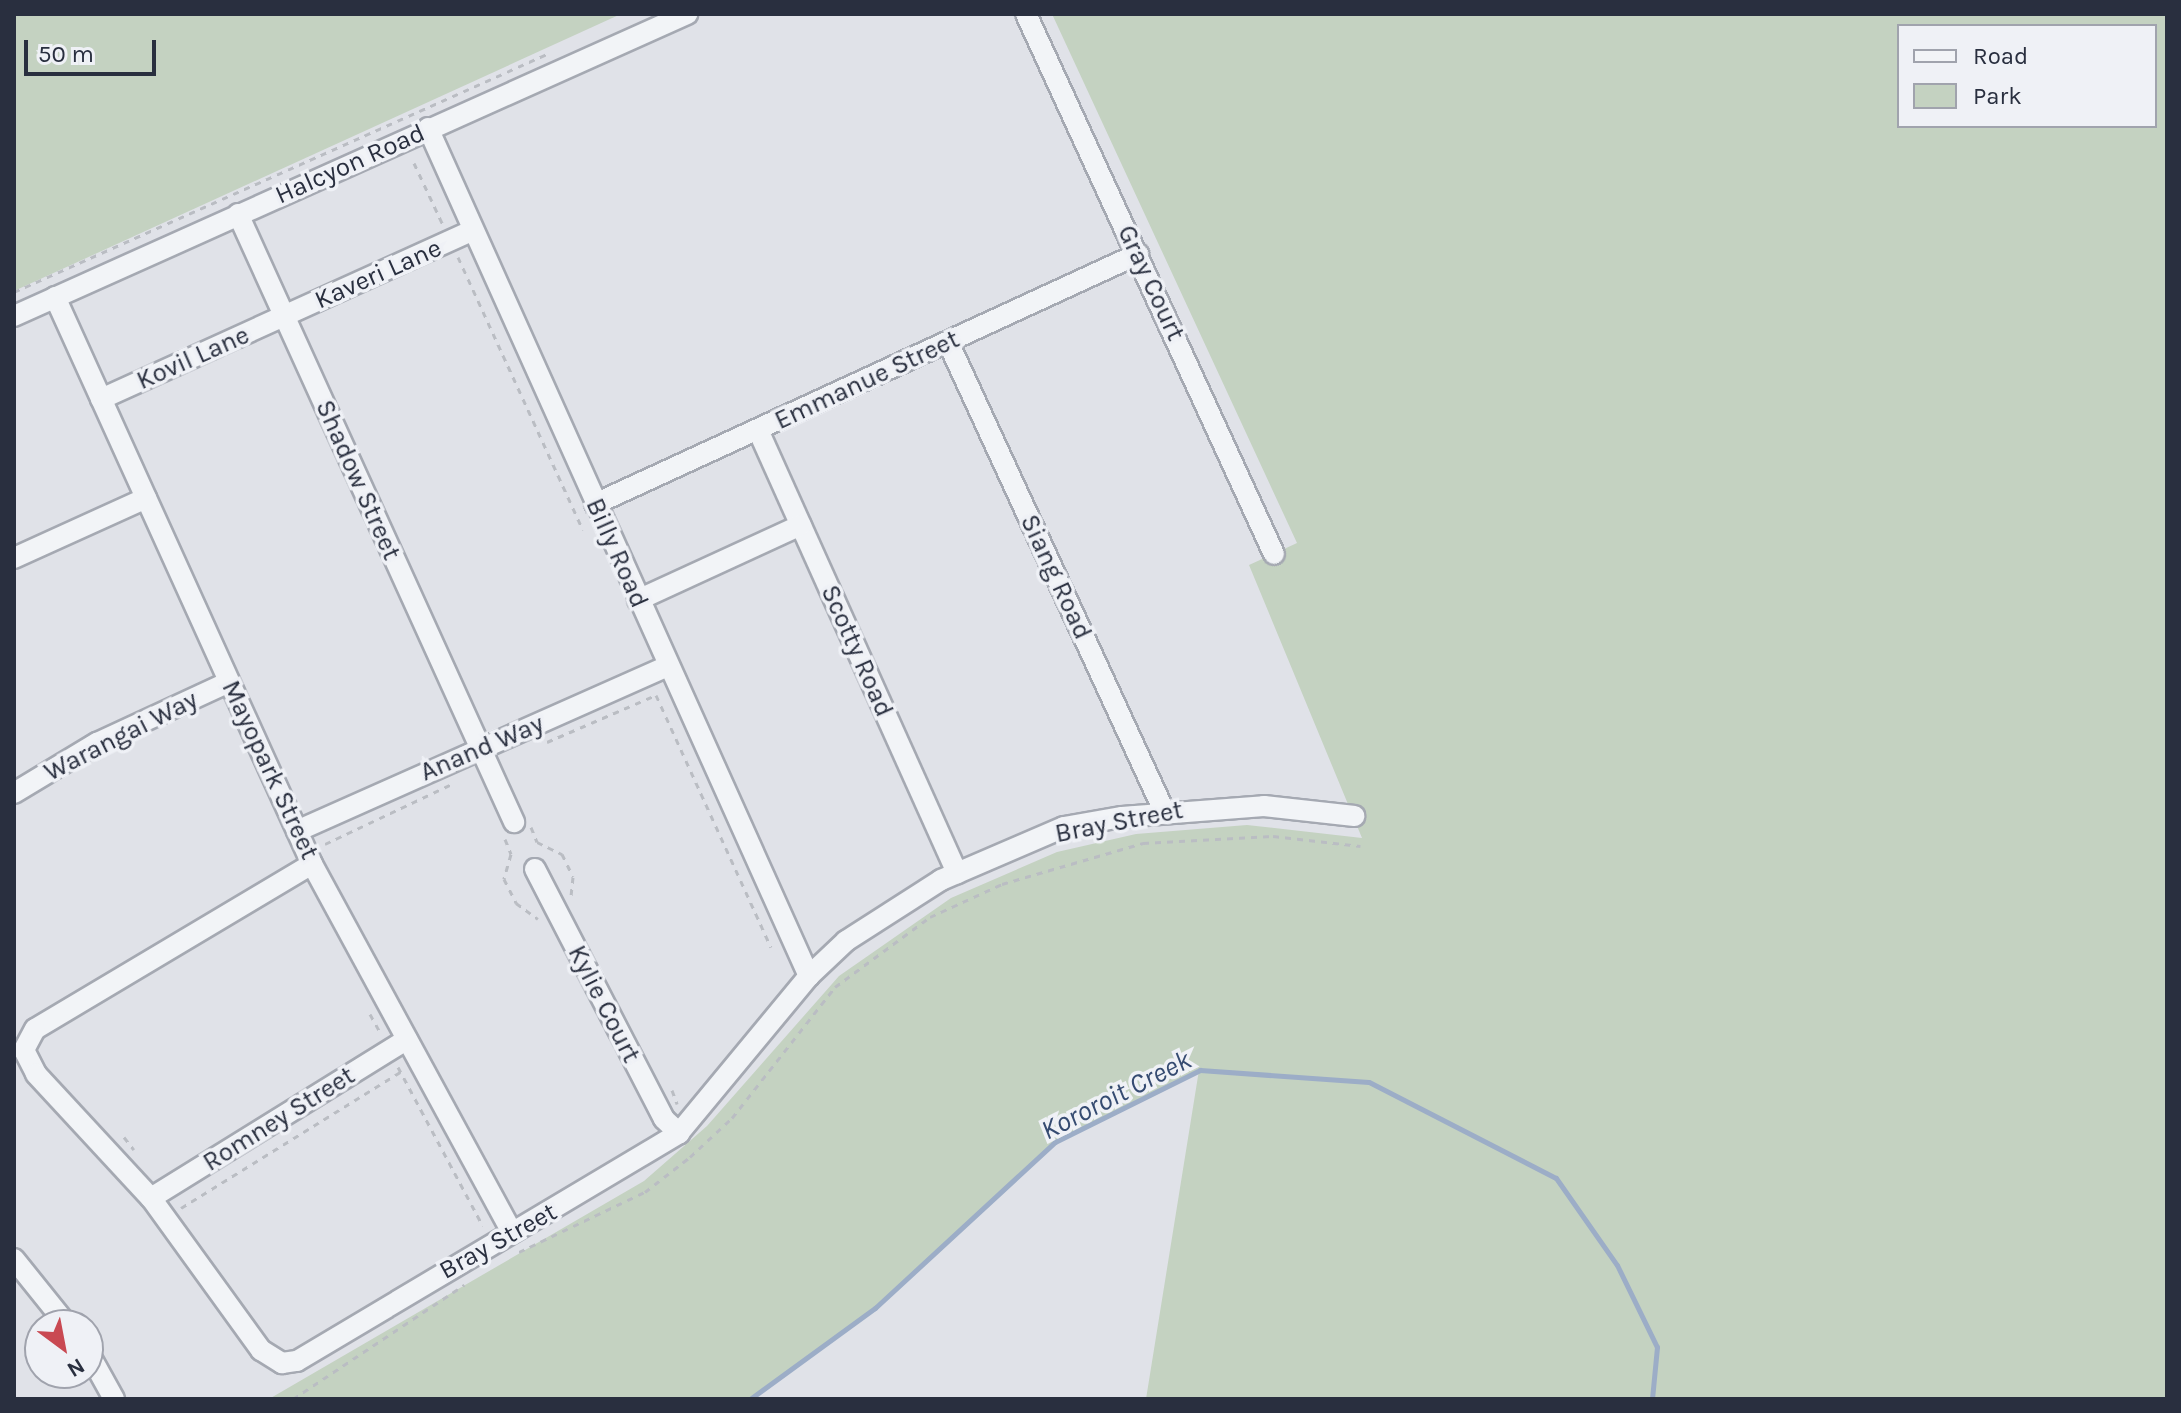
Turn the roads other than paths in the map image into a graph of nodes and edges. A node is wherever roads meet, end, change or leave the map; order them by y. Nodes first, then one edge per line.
1 (687, 14) edge
2 (1026, 14) edge
3 (428, 128) junction
4 (238, 214) junction
5 (472, 231) junction
6 (1138, 254) junction
7 (55, 297) junction
8 (14, 316) edge
9 (284, 316) junction
10 (948, 342) junction
11 (101, 399) junction
12 (758, 430) junction
13 (146, 498) junction
14 (595, 504) junction
15 (801, 525) junction
16 (1274, 554) dead end
17 (14, 558) edge
18 (638, 600) junction
19 (667, 666) junction
20 (229, 682) junction
21 (477, 747) junction
22 (14, 793) edge
23 (1164, 811) junction
24 (1354, 816) dead end
25 (514, 822) dead end
26 (297, 831) junction
27 (312, 864) junction
28 (535, 869) dead end
29 (957, 873) junction
30 (809, 976) junction
31 (398, 1044) junction
32 (679, 1133) junction
33 (151, 1198) junction
34 (511, 1230) junction
35 (14, 1259) edge
36 (54, 1309) edge
37 (104, 1380) edge
38 (114, 1398) edge

1 - 3 street, Halcyon Road
2 - 6 street, Gray Court
3 - 4 street, Halcyon Road
3 - 5 street, Billy Road
4 - 7 street, Halcyon Road
4 - 9 street, Shadow Street
5 - 9 street, Kaveri Lane
5 - 14 street, Billy Road
6 - 10 street, Emmanue Street
6 - 16 street, Gray Court
7 - 8 street, Halcyon Road
7 - 11 street, Mayopark Street
9 - 11 street, Kovil Lane
9 - 21 street, Shadow Street
10 - 12 street, Emmanue Street
10 - 23 street, Siang Road
11 - 13 street, Mayopark Street
12 - 14 street, Emmanue Street
12 - 15 street, Scotty Road
13 - 17 street
13 - 20 street, Mayopark Street
14 - 18 street, Billy Road
15 - 18 street
15 - 29 street, Scotty Road
18 - 19 street, Billy Road
19 - 21 street, Anand Way
19 - 30 street, Billy Road
20 - 22 street, Warangai Way
20 - 26 street, Mayopark Street
21 - 25 street, Shadow Street
21 - 26 street, Anand Way
23 - 24 street, Bray Street
23 - 29 street, Bray Street
26 - 27 street, Mayopark Street
27 - 31 street, Mayopark Street
27 - 33 street, Bray Street
28 - 32 street, Kylie Court
29 - 30 street, Bray Street
30 - 32 street, Bray Street
31 - 33 street, Romney Street
31 - 34 street, Mayopark Street
32 - 34 street, Bray Street
33 - 34 street, Bray Street
35 - 36 street
37 - 38 street

